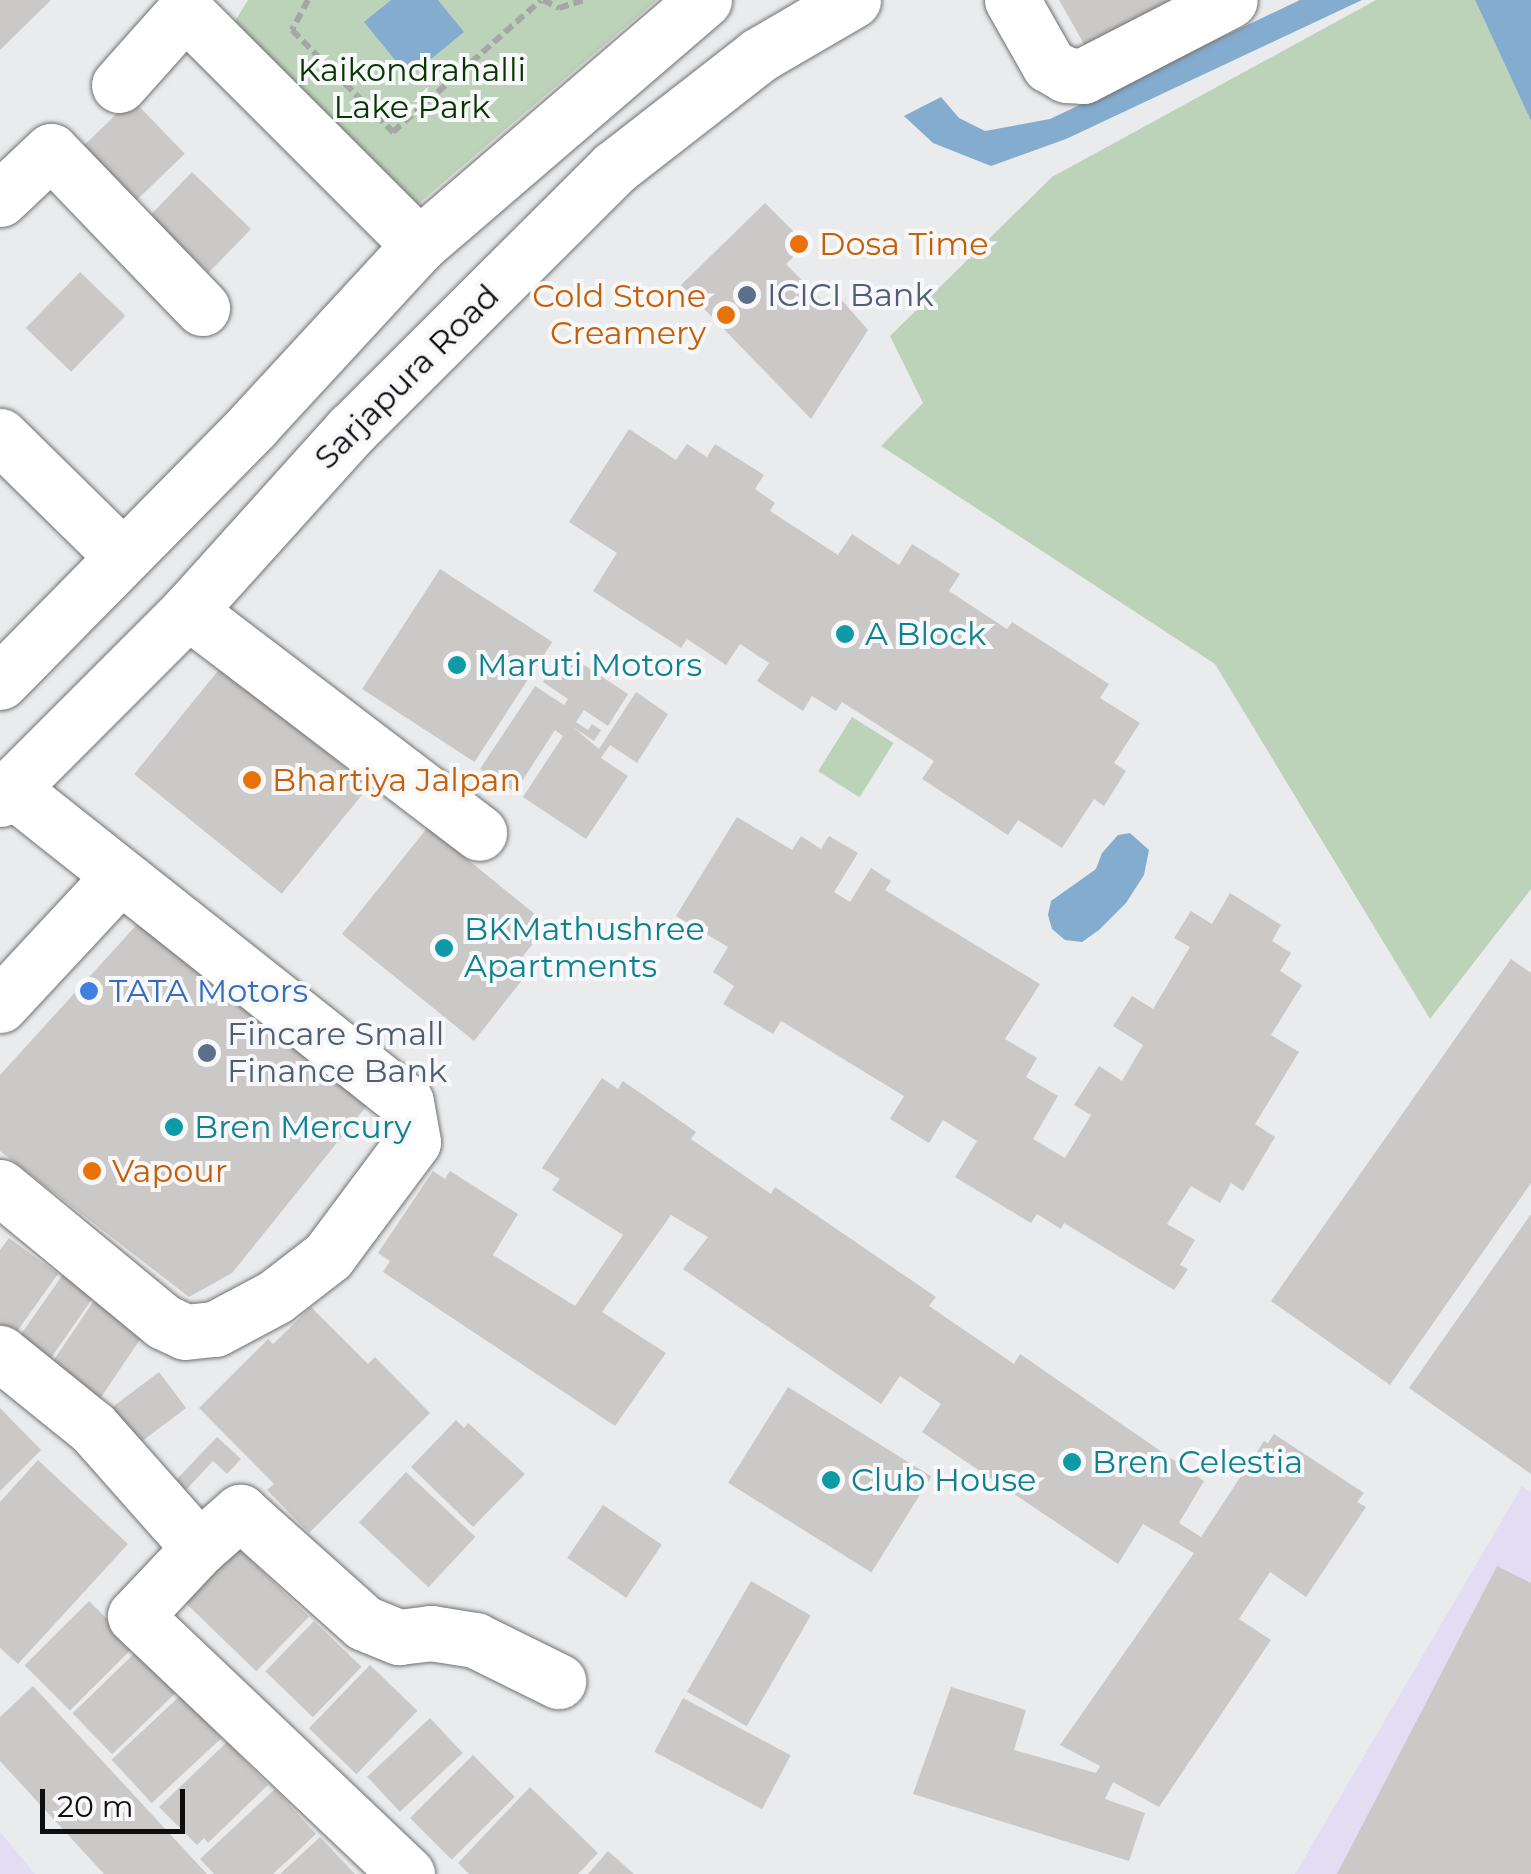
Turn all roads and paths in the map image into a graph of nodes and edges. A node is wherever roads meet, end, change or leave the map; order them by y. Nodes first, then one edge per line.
1 (308, 0) edge
2 (542, 0) edge
3 (583, 0) edge
4 (704, 0) edge
5 (853, 0) edge
6 (1012, 0) edge
7 (1230, 0) edge
8 (119, 85) dead end
9 (0, 199) edge
10 (420, 245) junction
11 (202, 308) dead end
12 (0, 436) edge
13 (121, 555) junction
14 (188, 610) junction
15 (0, 682) edge
16 (5, 793) edge
17 (479, 833) dead end
18 (120, 876) junction
19 (0, 1005) edge
20 (0, 1187) edge
21 (0, 1353) edge
22 (200, 1548) junction
23 (558, 1681) dead end
24 (407, 1874) edge

1 - 2 path
2 - 3 path
4 - 10 main road
5 - 14 main road, Sarjapura Road
6 - 7 main road
8 - 10 main road
9 - 11 main road
10 - 13 main road
12 - 13 main road
13 - 15 main road
14 - 16 main road, Sarjapura Road
14 - 17 main road
16 - 18 main road
18 - 19 main road
18 - 20 main road
21 - 22 main road
22 - 23 main road
22 - 24 main road

